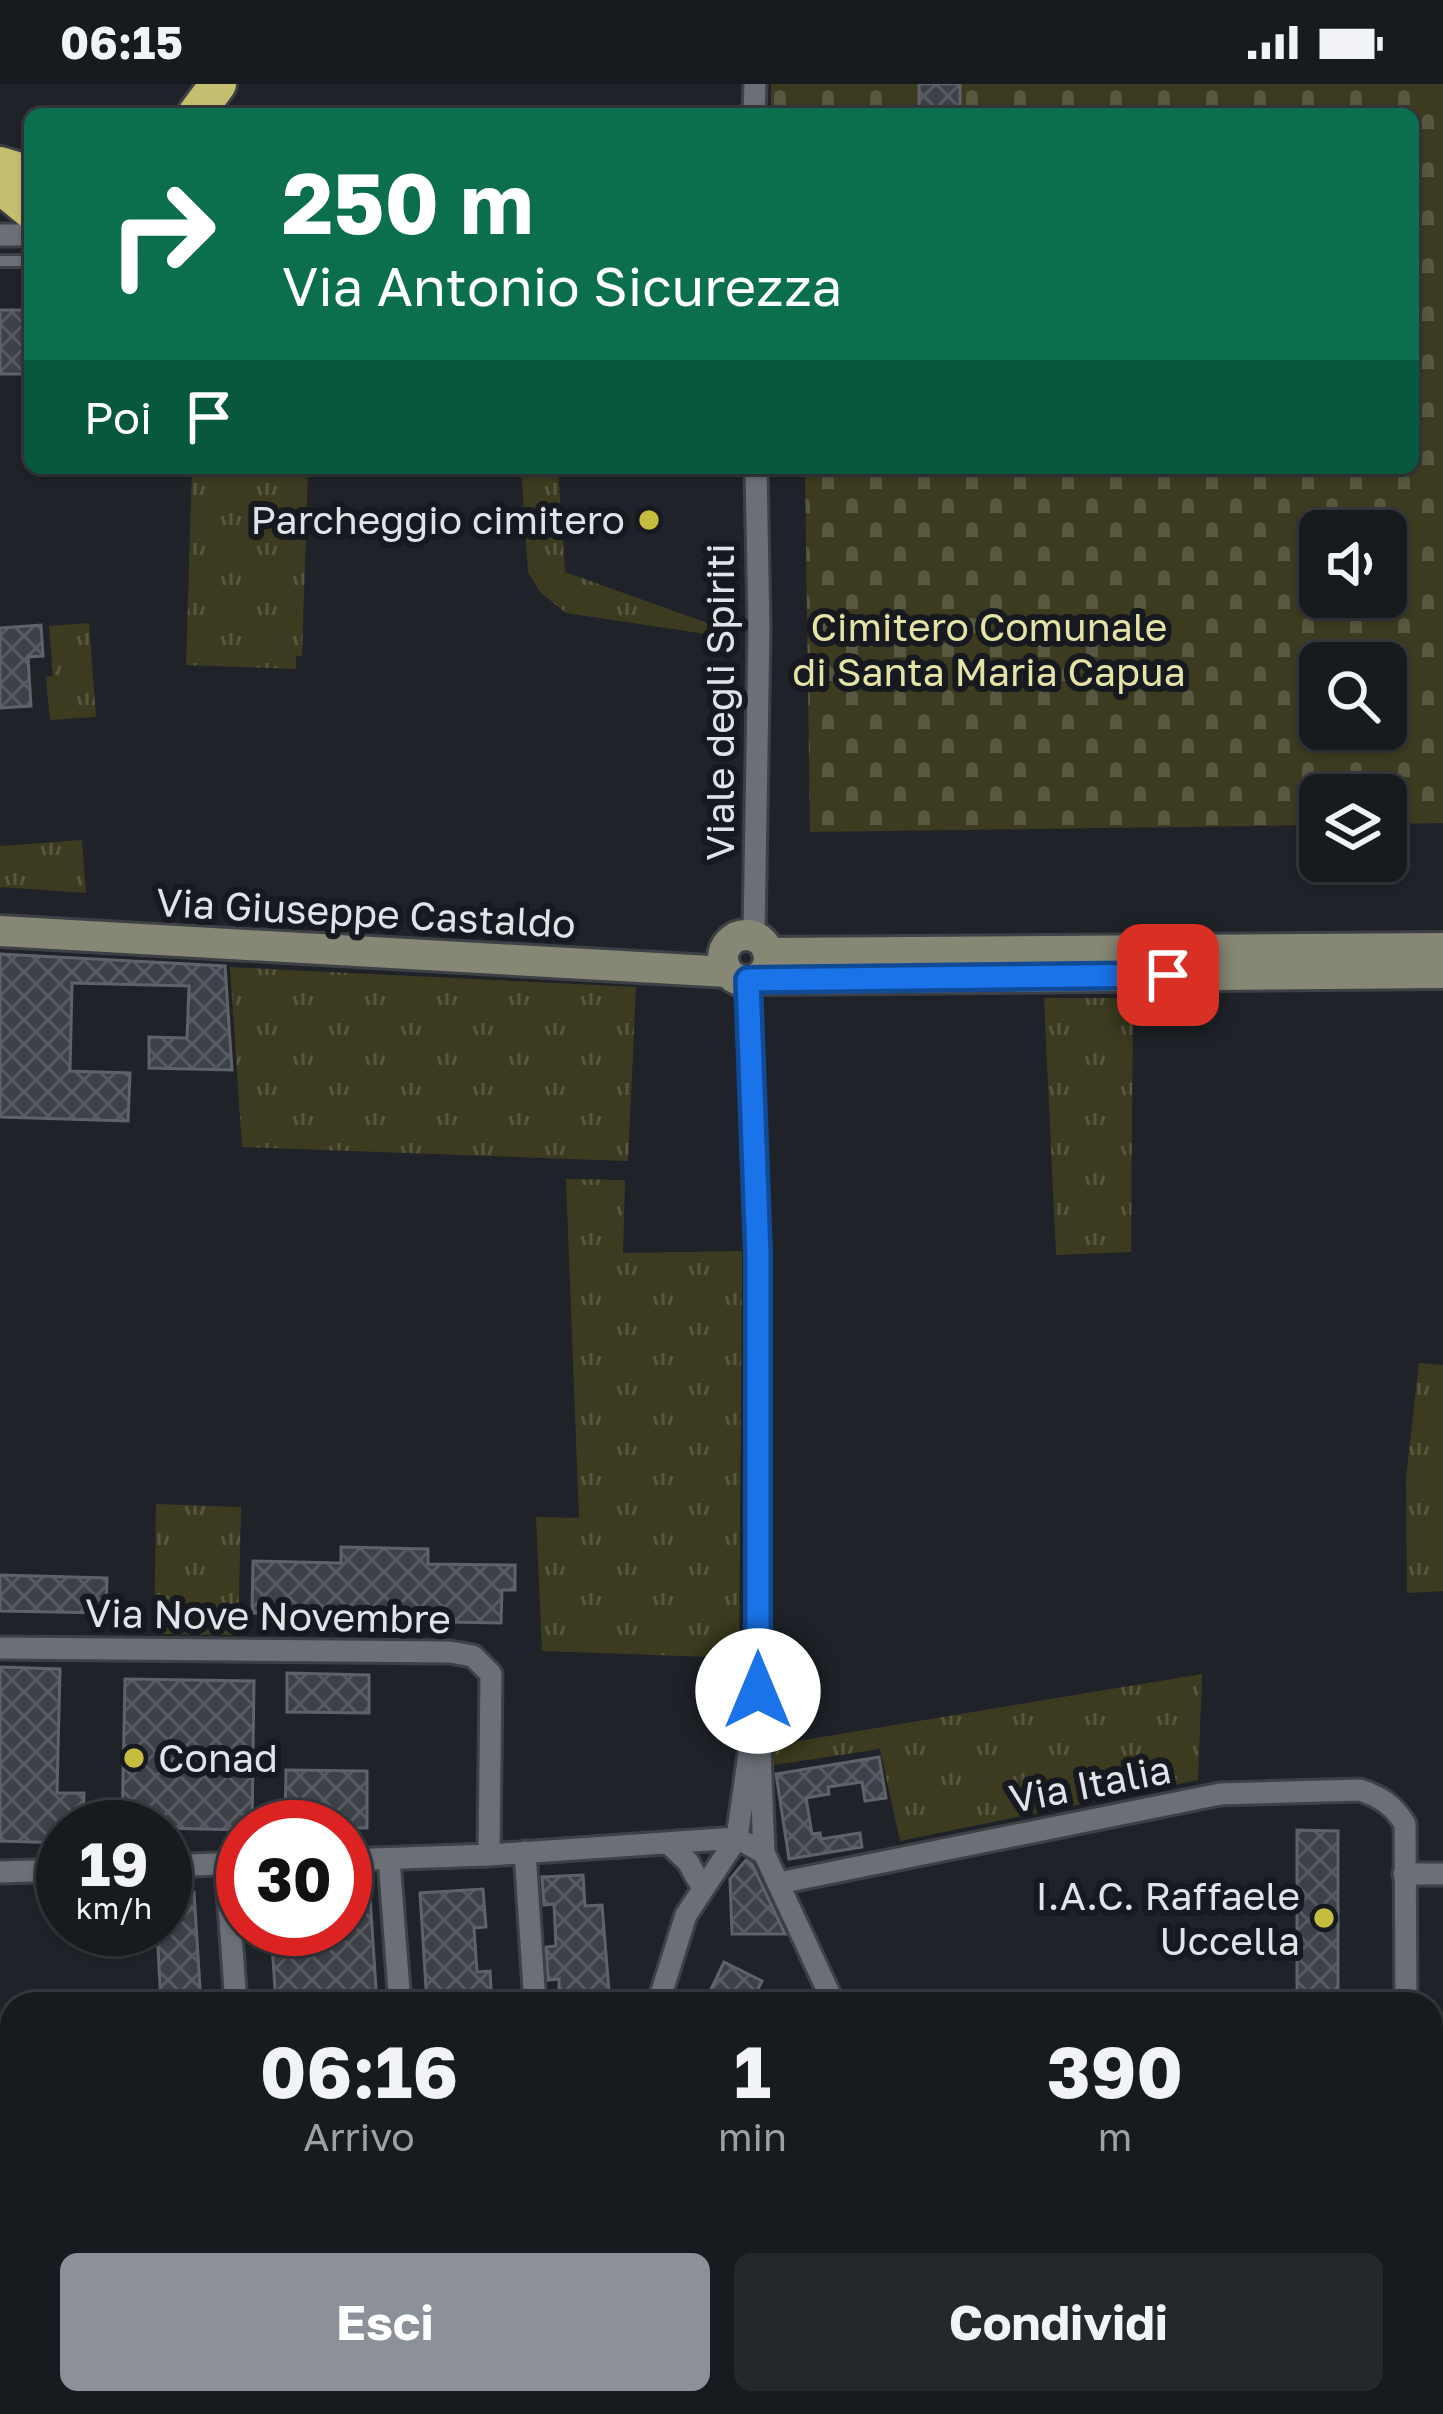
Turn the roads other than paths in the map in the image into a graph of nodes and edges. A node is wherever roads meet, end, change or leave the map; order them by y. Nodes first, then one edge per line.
1 (222, 84) edge
2 (201, 108) edge
3 (757, 474) edge
4 (0, 910) edge
5 (0, 932) edge
6 (1443, 948) edge
7 (746, 962) junction
8 (1443, 973) edge
9 (0, 1648) edge
10 (758, 1691) junction
11 (737, 1838) junction
12 (668, 1843) junction
13 (525, 1852) junction
14 (764, 1853) junction
15 (489, 1855) junction
16 (389, 1858) junction
17 (372, 1859) edge
18 (36, 1871) edge
19 (0, 1872) edge
20 (1404, 1874) junction
21 (1443, 1874) edge
22 (779, 1883) junction
23 (703, 1889) junction
24 (235, 1956) edge
25 (236, 1992) edge
26 (399, 1992) edge
27 (534, 1992) edge
28 (662, 1992) edge
29 (829, 1992) edge
30 (1406, 1992) edge

1 - 2 highway
3 - 7 street, Viale degli Spiriti
4 - 7 street, Via Giuseppe Castaldo
5 - 7 street, Via Giuseppe Castaldo
6 - 7 street
7 - 8 street
7 - 10 street, Viale degli Spiriti
9 - 15 street, Via Nove Novembre
10 - 11 street
10 - 14 street
11 - 12 street
11 - 14 street
11 - 23 street
12 - 13 street
12 - 23 street
13 - 15 street
13 - 27 street
14 - 22 street
15 - 16 street
16 - 17 street
16 - 26 street
18 - 19 street
20 - 21 street
20 - 22 street, Via Italia
20 - 30 street
22 - 29 street
23 - 28 street
24 - 25 street

